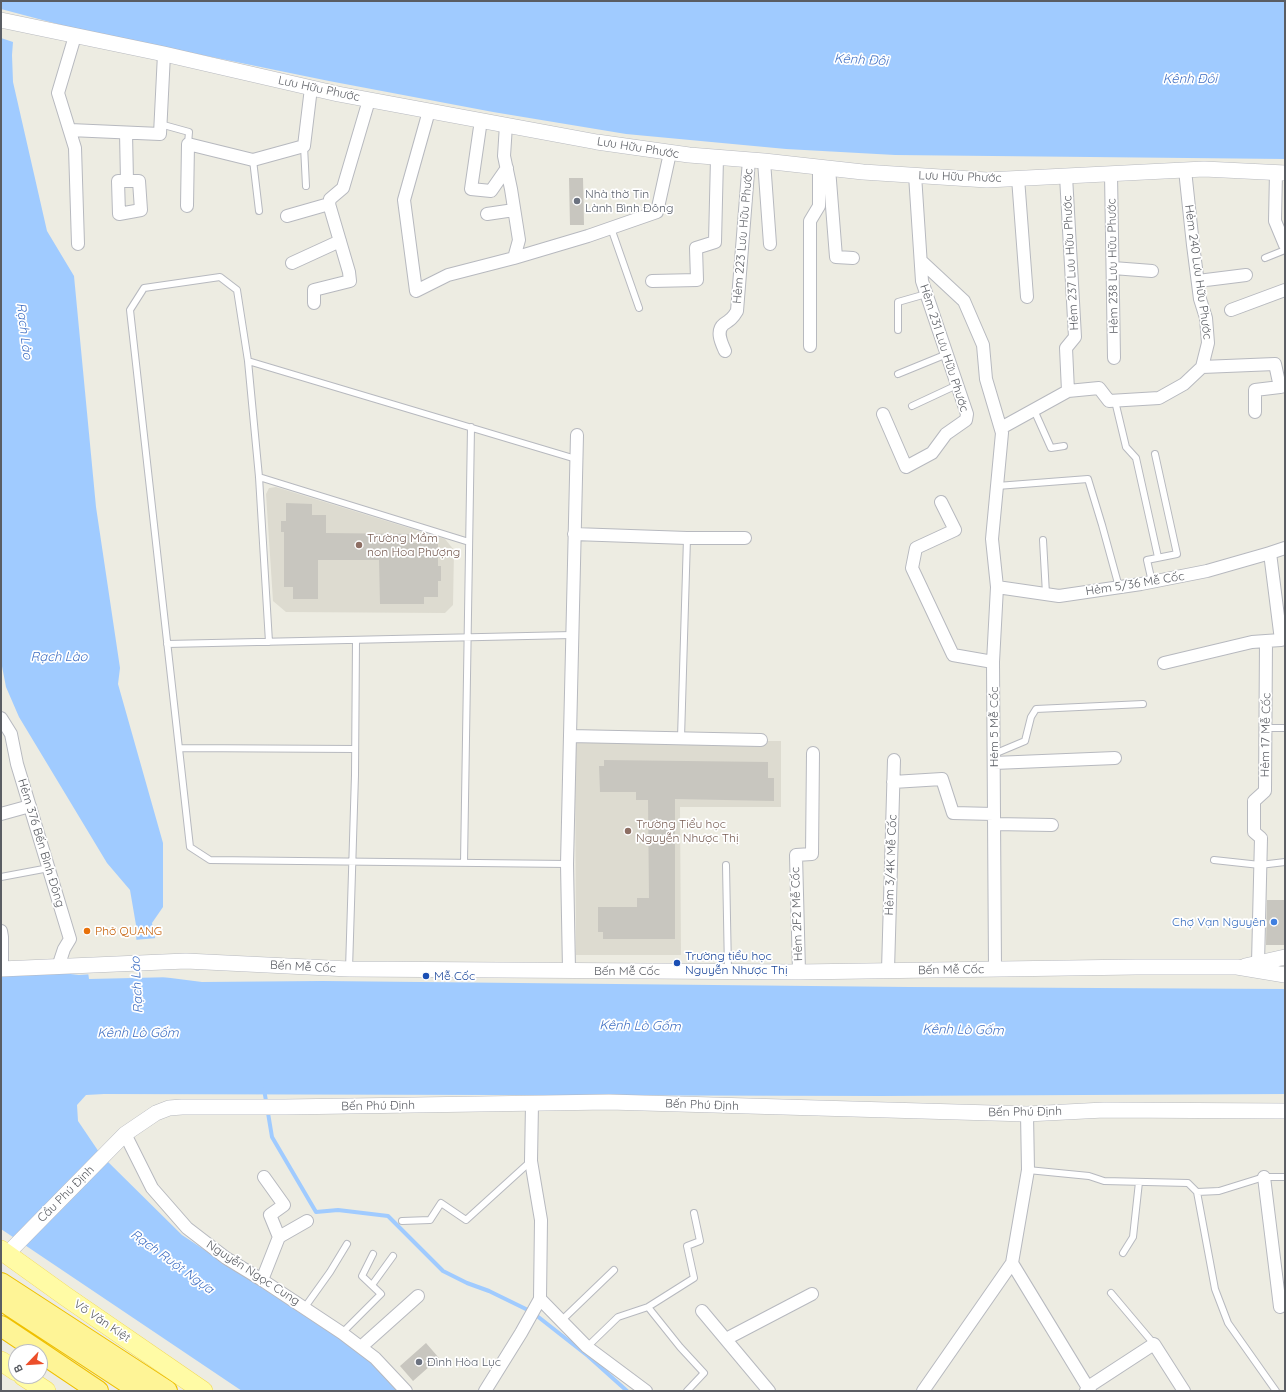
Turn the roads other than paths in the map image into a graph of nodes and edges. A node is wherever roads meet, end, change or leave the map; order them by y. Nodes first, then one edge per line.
1 (1, 20) edge
2 (75, 36) junction
3 (164, 54) junction
4 (311, 88) junction
5 (369, 100) junction
6 (429, 111) junction
7 (481, 120) junction
8 (160, 124) junction
9 (506, 125) junction
10 (70, 130) junction
11 (126, 133) junction
12 (188, 144) junction
13 (304, 146) junction
14 (670, 153) junction
15 (717, 158) junction
16 (253, 160) junction
17 (756, 161) junction
18 (824, 167) junction
19 (507, 168) junction
20 (1185, 170) junction
21 (1280, 173) edge
22 (1111, 174) junction
23 (915, 175) junction
24 (1066, 176) junction
25 (1018, 178) junction
26 (127, 180) dead end
27 (306, 186) dead end
28 (329, 204) junction
29 (187, 206) dead end
30 (514, 210) junction
31 (259, 211) dead end
32 (487, 214) dead end
33 (287, 216) dead end
34 (611, 228) junction
35 (340, 241) junction
36 (78, 244) dead end
37 (770, 244) dead end
38 (1285, 244) edge
39 (1285, 250) edge
40 (514, 258) junction
41 (853, 258) dead end
42 (1265, 258) dead end
43 (921, 261) junction
44 (292, 263) dead end
45 (1113, 268) junction
46 (1152, 271) dead end
47 (1246, 274) dead end
48 (652, 281) dead end
49 (1198, 281) junction
50 (1285, 290) edge
51 (926, 294) junction
52 (1027, 296) dead end
53 (314, 303) dead end
54 (639, 308) dead end
55 (1231, 310) dead end
56 (898, 330) dead end
57 (810, 346) dead end
58 (725, 351) dead end
59 (947, 354) junction
60 (1114, 358) dead end
61 (248, 361) junction
62 (1202, 367) junction
63 (898, 374) dead end
64 (957, 385) junction
65 (1283, 386) edge
66 (1068, 391) junction
67 (1115, 401) junction
68 (912, 406) dead end
69 (1034, 410) junction
70 (1254, 412) dead end
71 (883, 414) dead end
72 (471, 427) junction
73 (1001, 428) junction
74 (577, 435) dead end
75 (1064, 446) dead end
76 (1155, 454) dead end
77 (576, 459) junction
78 (259, 477) junction
79 (997, 486) junction
80 (941, 502) dead end
81 (574, 534) junction
82 (687, 538) junction
83 (745, 538) dead end
84 (1043, 540) dead end
85 (469, 542) junction
86 (1285, 548) edge
87 (1270, 552) junction
88 (1158, 557) junction
89 (1152, 582) junction
90 (997, 587) junction
91 (1119, 587) junction
92 (1046, 594) junction
93 (572, 635) junction
94 (467, 637) junction
95 (356, 640) junction
96 (1266, 641) junction
97 (269, 642) junction
98 (167, 644) junction
99 (993, 662) junction
100 (1164, 662) dead end
101 (1143, 704) dead end
102 (1, 718) edge
103 (1266, 728) junction
104 (1285, 728) edge
105 (570, 736) junction
106 (681, 738) junction
107 (761, 740) dead end
108 (179, 748) junction
109 (355, 749) junction
110 (813, 753) dead end
111 (1115, 758) dead end
112 (994, 759) junction
113 (894, 760) dead end
114 (893, 782) junction
115 (30, 806) junction
116 (1, 814) edge
117 (994, 819) junction
118 (1052, 825) dead end
119 (1214, 860) dead end
120 (352, 862) junction
121 (1285, 862) edge
122 (464, 863) junction
123 (567, 864) junction
124 (726, 865) dead end
125 (1260, 865) junction
126 (49, 868) junction
127 (1, 878) edge
128 (1, 931) edge
129 (1285, 957) edge
130 (1258, 963) junction
131 (58, 967) junction
132 (1237, 968) junction
133 (1, 969) edge
134 (349, 969) junction
135 (995, 969) junction
136 (569, 970) junction
137 (888, 970) junction
138 (728, 971) junction
139 (799, 972) junction
140 (1285, 975) edge
141 (532, 1104) junction
142 (1285, 1111) edge
143 (1027, 1114) junction
144 (125, 1134) junction
145 (531, 1161) junction
146 (1028, 1170) junction
147 (264, 1177) dead end
148 (1264, 1177) junction
149 (1285, 1177) edge
150 (1139, 1182) junction
151 (1197, 1192) junction
152 (694, 1213) dead end
153 (307, 1221) dead end
154 (402, 1221) dead end
155 (280, 1237) junction
156 (347, 1244) dead end
157 (6, 1252) edge
158 (1123, 1253) dead end
159 (373, 1254) dead end
160 (1279, 1254) edge
161 (392, 1256) dead end
162 (1012, 1263) junction
163 (614, 1270) dead end
164 (262, 1280) junction
165 (372, 1285) junction
166 (1111, 1293) dead end
167 (812, 1294) dead end
168 (7, 1296) edge
169 (418, 1296) dead end
170 (540, 1299) junction
171 (305, 1307) junction
172 (648, 1307) junction
173 (1280, 1307) dead end
174 (702, 1311) dead end
175 (561, 1321) junction
176 (1, 1326) edge
177 (342, 1333) junction
178 (726, 1339) junction
179 (28, 1344) edge
180 (1154, 1344) junction
181 (361, 1347) junction
182 (587, 1347) junction
183 (48, 1357) edge
184 (35, 1384) edge
185 (1088, 1390) edge
186 (46, 1391) edge
187 (98, 1391) edge
188 (140, 1391) edge
189 (167, 1391) edge
190 (203, 1391) edge
191 (406, 1391) edge
192 (485, 1391) edge
193 (646, 1391) edge
194 (687, 1391) edge
195 (769, 1391) edge
196 (923, 1391) edge
197 (1184, 1391) edge
198 (1276, 1391) edge

1 - 2 street, Lưu Hữu Phước
2 - 3 street, Lưu Hữu Phước
2 - 10 street
3 - 4 street, Lưu Hữu Phước
3 - 8 street
4 - 5 street, Lưu Hữu Phước
4 - 13 street
5 - 6 street, Lưu Hữu Phước
5 - 28 street
6 - 7 street, Lưu Hữu Phước
6 - 40 street
7 - 9 street, Lưu Hữu Phước
7 - 19 street
8 - 11 street
8 - 12 lane
9 - 14 street, Lưu Hữu Phước
9 - 19 street
10 - 11 street
10 - 36 street
11 - 26 street
12 - 16 street
12 - 29 street
13 - 16 street
13 - 27 lane
14 - 15 street, Lưu Hữu Phước
14 - 34 street
15 - 17 street, Lưu Hữu Phước
15 - 48 street
16 - 31 lane
17 - 18 street, Lưu Hữu Phước
17 - 37 street
17 - 58 street, Hẻm 223 Lưu Hữu Phước
18 - 23 street, Lưu Hữu Phước
18 - 41 street
18 - 57 street
19 - 30 street
20 - 21 street, Lưu Hữu Phước
20 - 22 street, Lưu Hữu Phước
20 - 49 street, Hẻm 240 Lưu Hữu Phước
21 - 38 street
22 - 24 street, Lưu Hữu Phước
22 - 45 street, Hẻm 238 Lưu Hữu Phước
23 - 25 street, Lưu Hữu Phước
23 - 43 street, Hẻm 231 Lưu Hữu Phước
24 - 25 street, Lưu Hữu Phước
24 - 66 street, Hẻm 237 Lưu Hữu Phước
25 - 52 street
28 - 33 street
28 - 35 street
30 - 32 street
30 - 40 street
34 - 40 street
34 - 54 lane
35 - 44 street
35 - 53 street
39 - 42 lane
43 - 51 street, Hẻm 231 Lưu Hữu Phước
43 - 73 street, Hẻm 231 Lưu Hữu Phước
45 - 46 street
45 - 60 street, Hẻm 238 Lưu Hữu Phước
47 - 49 street
49 - 62 street, Hẻm 240 Lưu Hữu Phước
50 - 55 street
51 - 56 lane
51 - 59 street, Hẻm 231 Lưu Hữu Phước
59 - 63 lane
59 - 64 street, Hẻm 231 Lưu Hữu Phước
61 - 72 lane
61 - 78 lane
61 - 98 lane
62 - 65 street
62 - 67 street
64 - 68 lane
64 - 71 street, Hẻm 231 Lưu Hữu Phước
65 - 70 street
66 - 67 street
66 - 69 street
67 - 88 lane
69 - 73 street
69 - 75 lane
72 - 77 lane
72 - 85 lane
73 - 79 street, Hẻm 231 Lưu Hữu Phước
74 - 77 street
76 - 88 lane
77 - 81 street
78 - 85 lane
78 - 97 lane
79 - 90 street, Hẻm 5 Mễ Cốc
79 - 91 lane
80 - 99 street
81 - 82 street
81 - 93 street
82 - 83 street
82 - 106 lane
84 - 92 lane
85 - 94 lane
86 - 87 street
87 - 89 street, Hẻm 5/36 Mễ Cốc
87 - 96 street
88 - 89 lane
89 - 91 street, Hẻm 5/36 Mễ Cốc
90 - 92 street, Hẻm 5/36 Mễ Cốc
90 - 99 street, Hẻm 5 Mễ Cốc
91 - 92 street, Hẻm 5/36 Mễ Cốc
93 - 94 lane
93 - 105 street
94 - 95 lane
94 - 122 lane
95 - 97 lane
95 - 109 lane
96 - 100 street
96 - 103 street, Hẻm 17 Mễ Cốc
97 - 98 lane
98 - 108 lane
99 - 112 street, Hẻm 5 Mễ Cốc
101 - 112 lane
102 - 115 street, Hẻm 376 Bến Bình Đông
103 - 104 lane
103 - 125 street, Hẻm 17 Mễ Cốc
105 - 106 street
105 - 123 street
106 - 107 street
108 - 109 lane
108 - 120 lane
109 - 120 lane
110 - 139 street, Hẻm 2F2 Mễ Cốc
111 - 112 street
112 - 117 street, Hẻm 5 Mễ Cốc
113 - 114 street, Hẻm 3/4K Mễ Cốc
114 - 117 street
114 - 137 street, Hẻm 3/4K Mễ Cốc
115 - 116 street
115 - 126 street, Hẻm 376 Bến Bình Đông
117 - 118 street
117 - 135 street, Hẻm 5 Mễ Cốc
119 - 125 lane
120 - 122 lane
120 - 134 lane
121 - 125 lane
122 - 123 lane
123 - 136 street
124 - 138 lane
125 - 130 street, Hẻm 17 Mễ Cốc
126 - 127 lane
126 - 131 street, Hẻm 376 Bến Bình Đông
128 - 133 street
129 - 130 street, Bến Mễ Cốc
130 - 132 street, Bến Mễ Cốc
131 - 133 street, Bến Mễ Cốc
131 - 134 street, Bến Mễ Cốc
132 - 135 street, Bến Mễ Cốc
132 - 140 street, Bến Mễ Cốc
134 - 136 street, Bến Mễ Cốc
135 - 137 street, Bến Mễ Cốc
136 - 138 street, Bến Mễ Cốc
137 - 139 street, Bến Mễ Cốc
138 - 139 street, Bến Mễ Cốc
141 - 143 street, Bến Phú Định
141 - 144 street, Bến Phú Định
141 - 145 street
142 - 143 street, Bến Phú Định
143 - 146 street
144 - 157 street, Cầu Phú Định
144 - 164 street, Nguyễn Ngọc Cung
145 - 154 lane
145 - 170 street
146 - 150 lane
146 - 162 street
147 - 155 street
148 - 149 lane
148 - 151 lane
148 - 160 street
150 - 151 lane
150 - 158 lane
151 - 198 lane
152 - 172 lane
153 - 155 street
155 - 164 street
156 - 171 lane
157 - 190 main road, Võ Văn Kiệt
159 - 165 lane
160 - 173 street
161 - 165 lane
162 - 185 street
162 - 196 street
163 - 175 lane
164 - 171 street, Nguyễn Ngọc Cung
165 - 177 lane
166 - 180 lane
167 - 178 street
168 - 188 highway, Võ Văn Kiệt
168 - 189 highway, Võ Văn Kiệt
169 - 181 street
170 - 175 street
170 - 192 street
171 - 177 street, Nguyễn Ngọc Cung
172 - 182 lane
172 - 194 lane
174 - 178 street
175 - 182 street
176 - 179 highway
177 - 181 street, Nguyễn Ngọc Cung
178 - 195 street
180 - 185 street
180 - 197 street
181 - 191 street, Nguyễn Ngọc Cung
182 - 193 street
183 - 187 highway
184 - 186 main road

